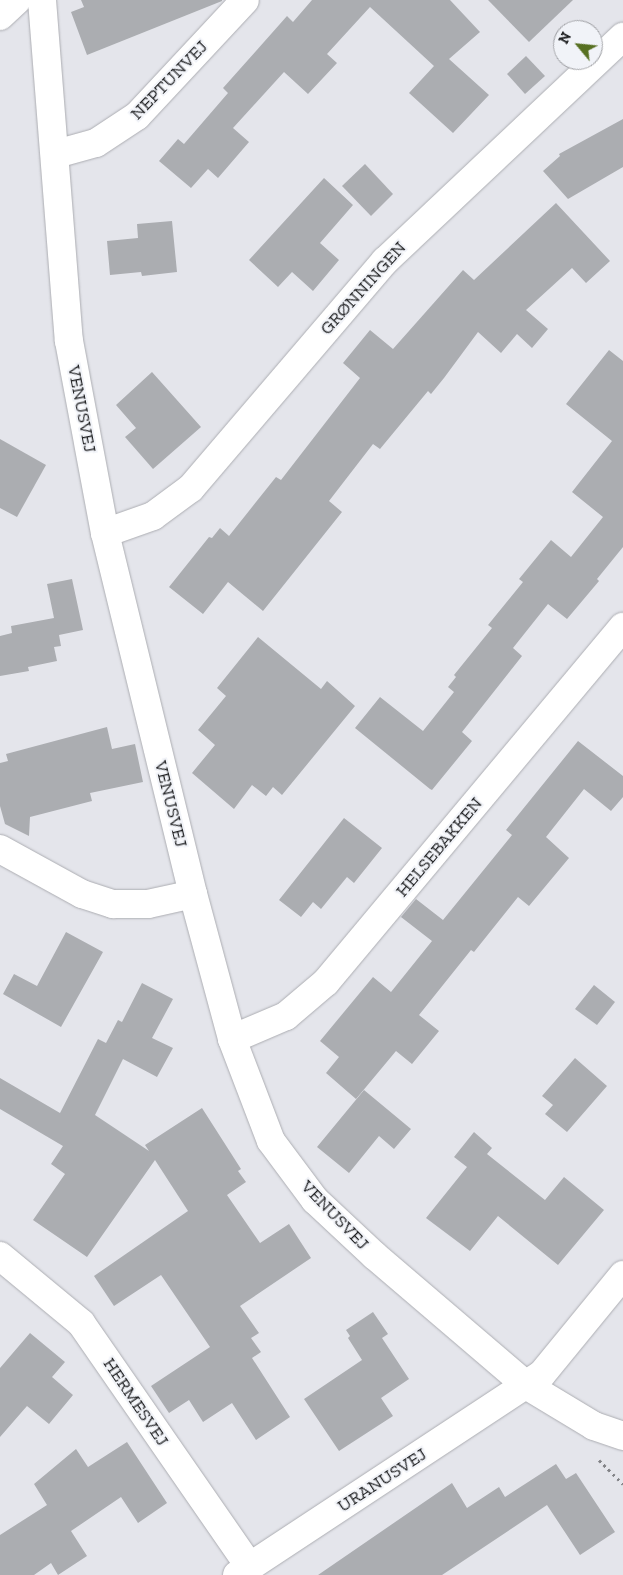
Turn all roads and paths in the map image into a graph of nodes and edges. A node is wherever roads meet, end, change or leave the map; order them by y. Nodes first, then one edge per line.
1 (17, 0) edge
2 (42, 0) edge
3 (245, 0) edge
4 (0, 16) edge
5 (623, 37) edge
6 (56, 154) junction
7 (105, 533) junction
8 (623, 627) edge
9 (0, 848) edge
10 (193, 894) junction
11 (232, 1039) junction
12 (0, 1256) edge
13 (623, 1275) edge
14 (526, 1385) junction
15 (623, 1436) edge
16 (244, 1571) edge

1 - 4 street
2 - 6 street, VENUSVEJ
3 - 6 street, NEPTUNVEJ
5 - 7 street, GRØNNINGEN
6 - 7 street, VENUSVEJ
7 - 10 street, VENUSVEJ
8 - 11 street, HELSEBAKKEN
9 - 10 street
10 - 11 street, VENUSVEJ
11 - 14 street, VENUSVEJ
12 - 16 street, HERMESVEJ
13 - 14 street, URANUSVEJ
14 - 15 street, VENUSVEJ
14 - 16 street, URANUSVEJ

